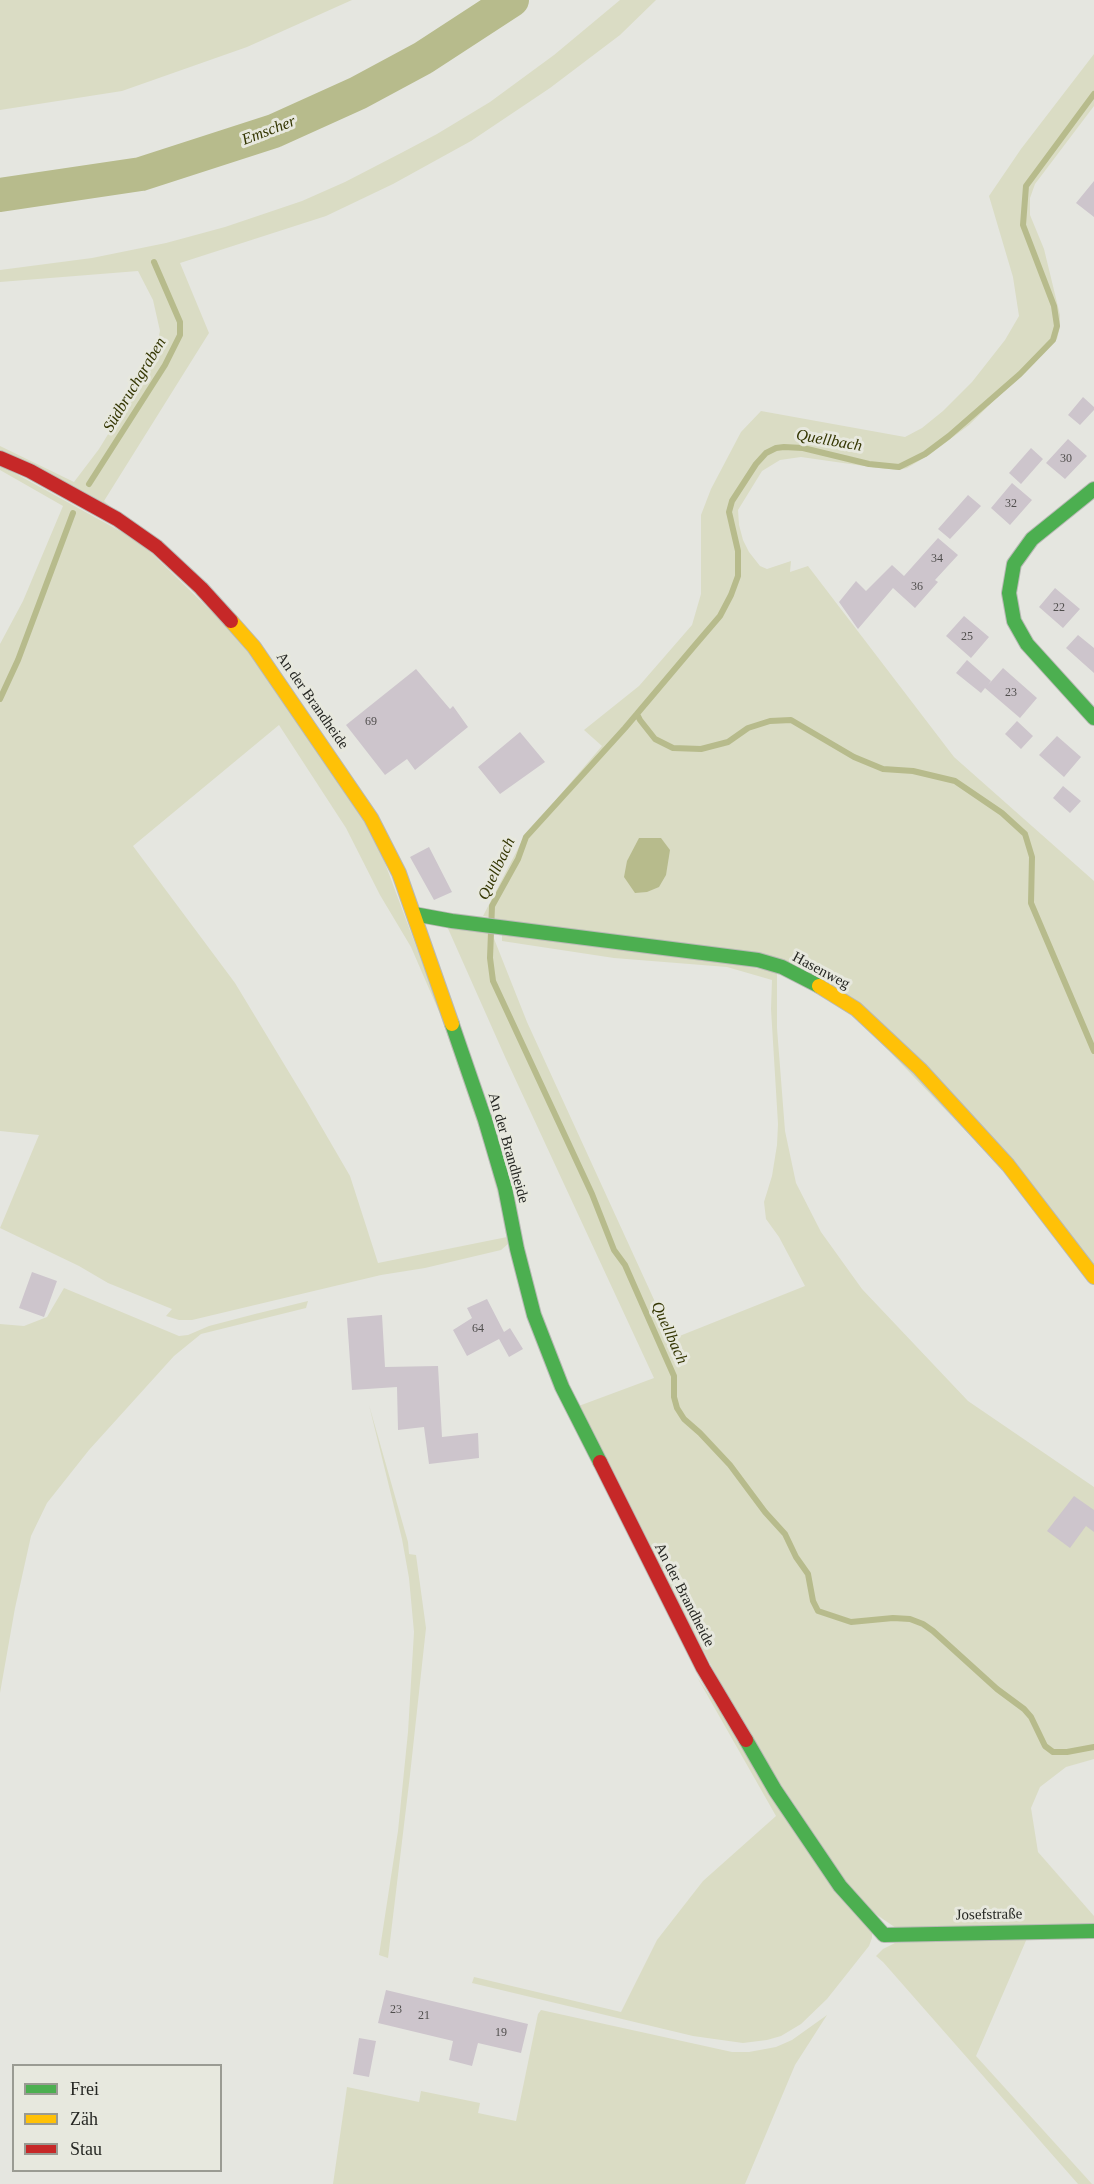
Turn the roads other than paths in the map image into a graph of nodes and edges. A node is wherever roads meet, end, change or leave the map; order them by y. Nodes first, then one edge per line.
1 (0, 458) edge
2 (1094, 489) edge
3 (1094, 718) edge
4 (414, 914) junction
5 (1094, 1277) edge
6 (1094, 1931) edge
7 (884, 1935) joint

1 - 4 street, An der Brandheide
2 - 3 street
4 - 5 street, Hasenweg
4 - 7 street, An der Brandheide
6 - 7 street, Josefstraße

